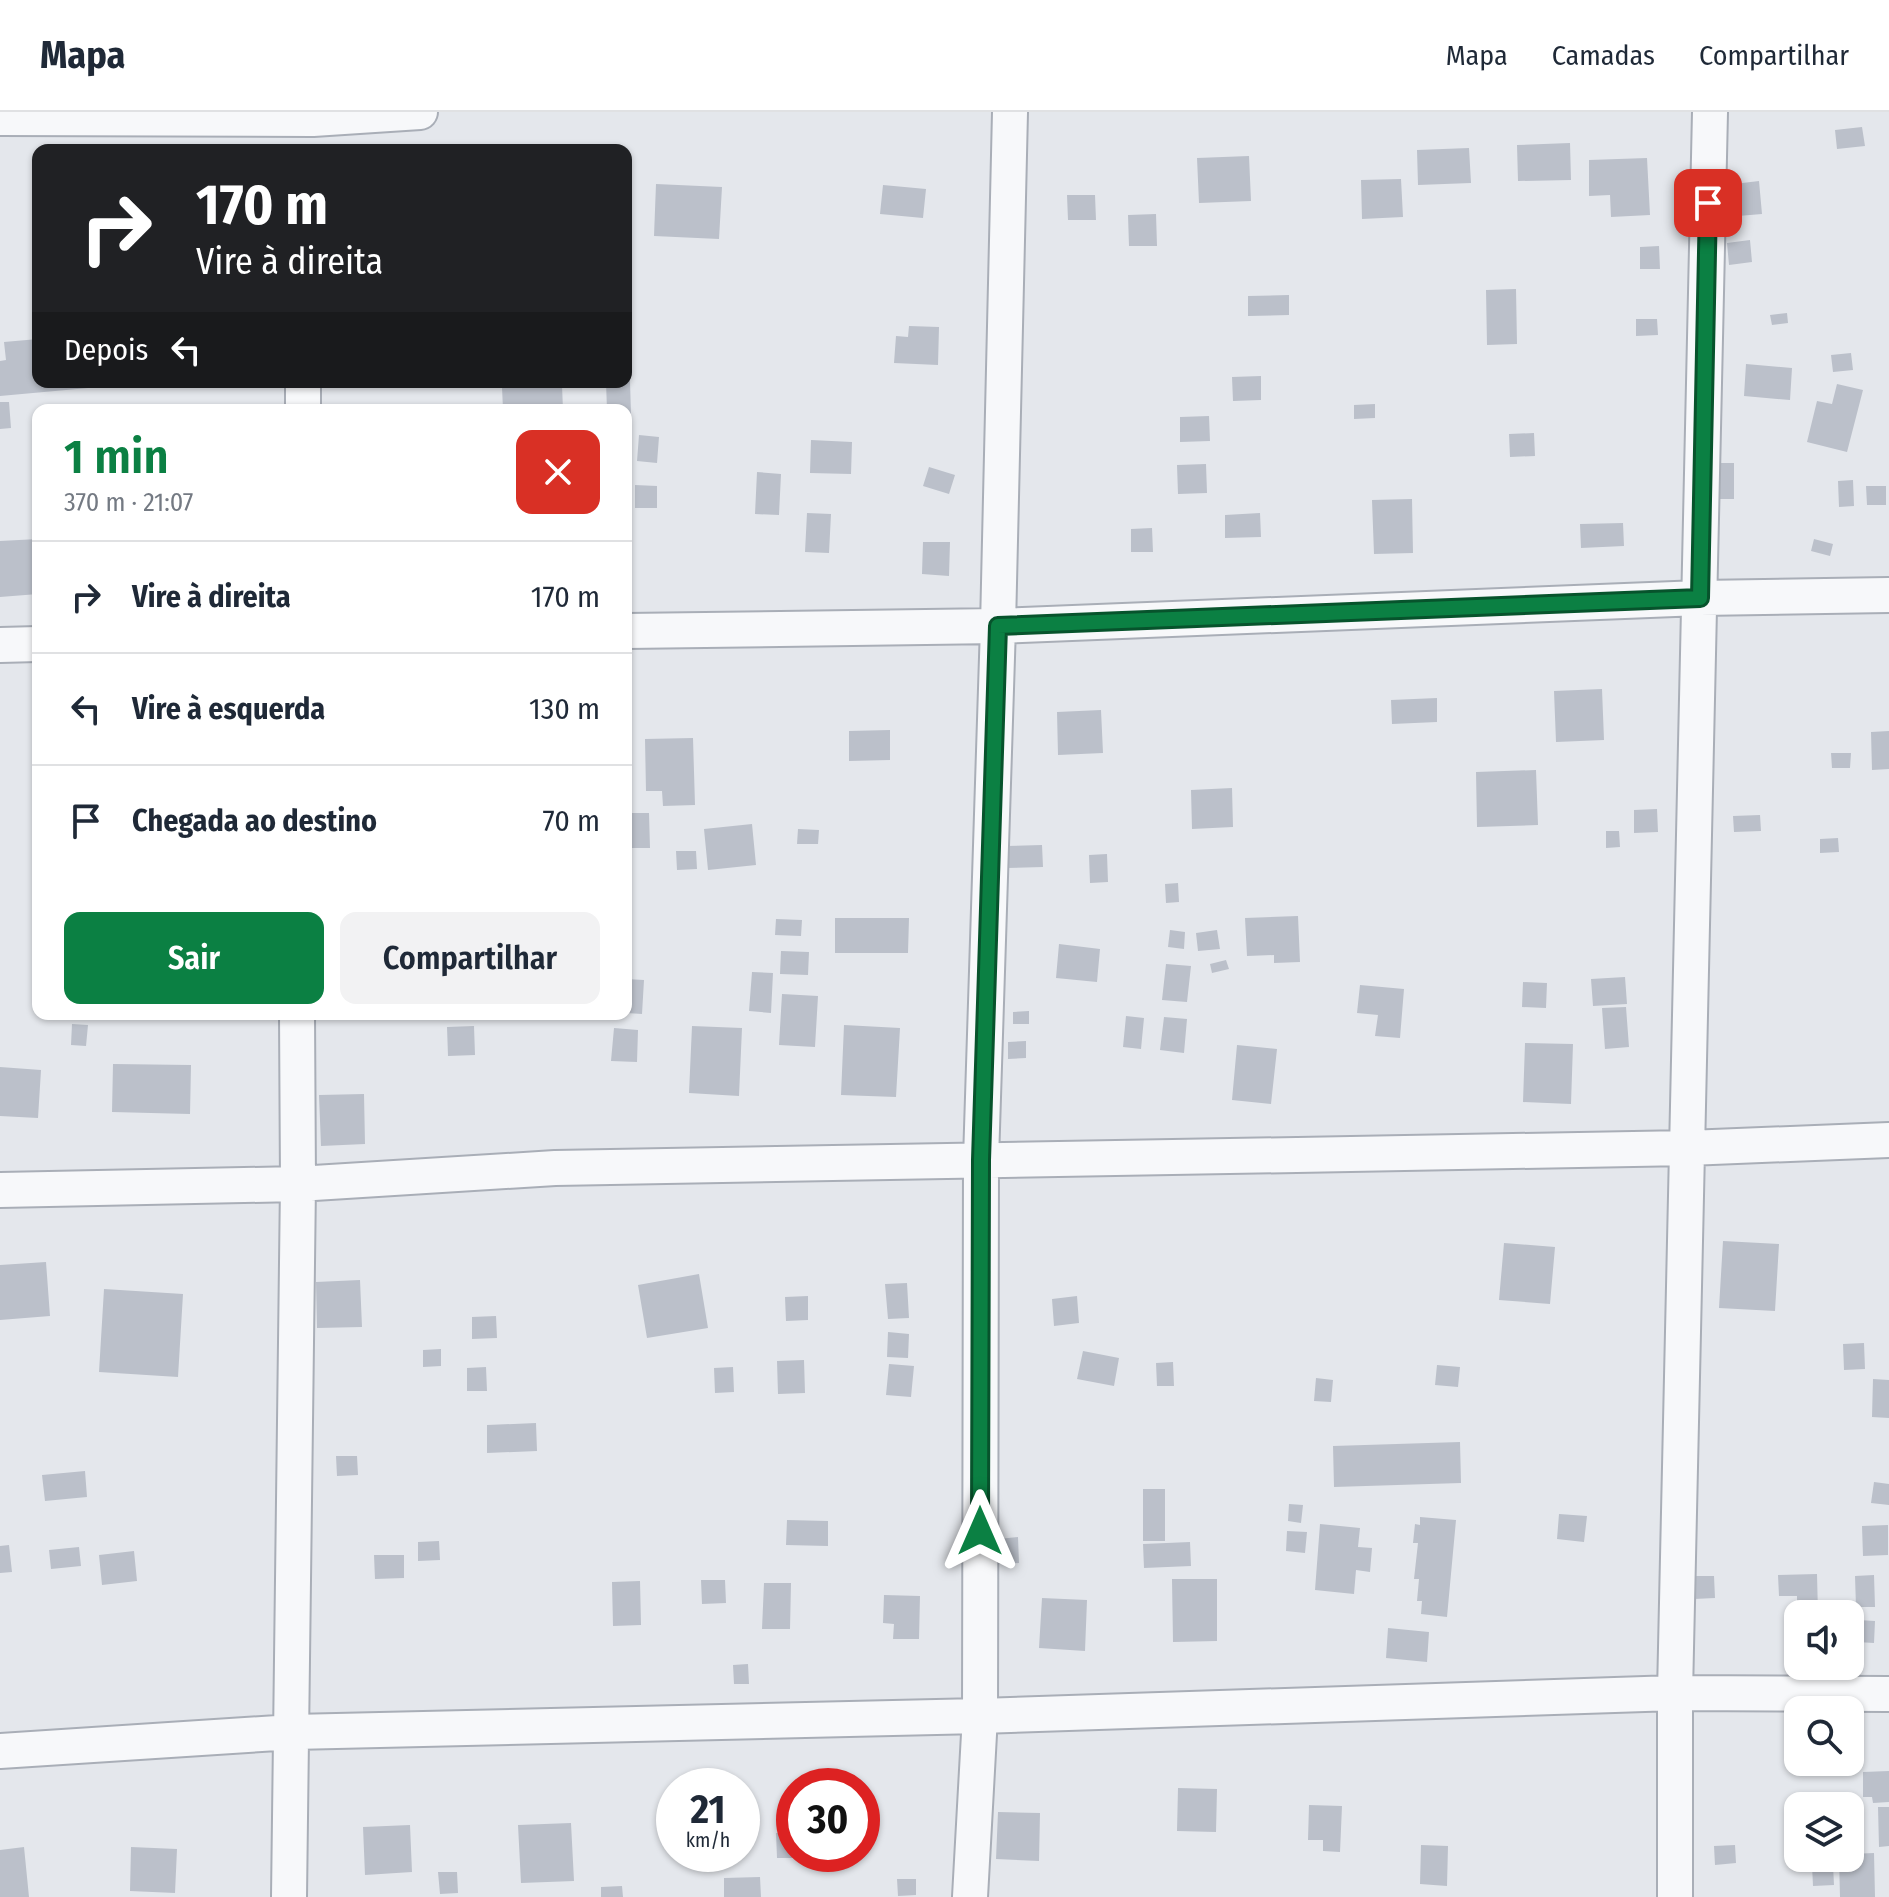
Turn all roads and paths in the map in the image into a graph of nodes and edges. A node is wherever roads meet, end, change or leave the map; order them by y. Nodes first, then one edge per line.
1 (420, 112) edge
2 (1010, 112) edge
3 (1710, 112) edge
4 (0, 118) edge
5 (312, 127) edge
6 (1889, 595) edge
7 (1700, 598) junction
8 (998, 626) junction
9 (632, 631) edge
10 (32, 644) edge
11 (0, 645) edge
12 (297, 1020) edge
13 (1889, 1140) edge
14 (1688, 1148) junction
15 (981, 1160) junction
16 (298, 1184) junction
17 (0, 1190) edge
18 (1675, 1693) junction
19 (1889, 1694) edge
20 (980, 1716) junction
21 (293, 1732) junction
22 (0, 1751) edge
23 (289, 1897) edge
24 (970, 1897) edge
25 (1675, 1897) edge

1 - 5 street
2 - 8 street
3 - 7 street
4 - 5 street
6 - 7 street
7 - 8 street
7 - 14 street
8 - 9 street
8 - 15 street
10 - 11 street
12 - 16 street
13 - 14 street
14 - 15 street
14 - 18 street
15 - 16 street
15 - 20 street
16 - 17 street
16 - 21 street
18 - 19 street
18 - 20 street
18 - 25 street
20 - 21 street
20 - 24 street
21 - 22 street
21 - 23 street

